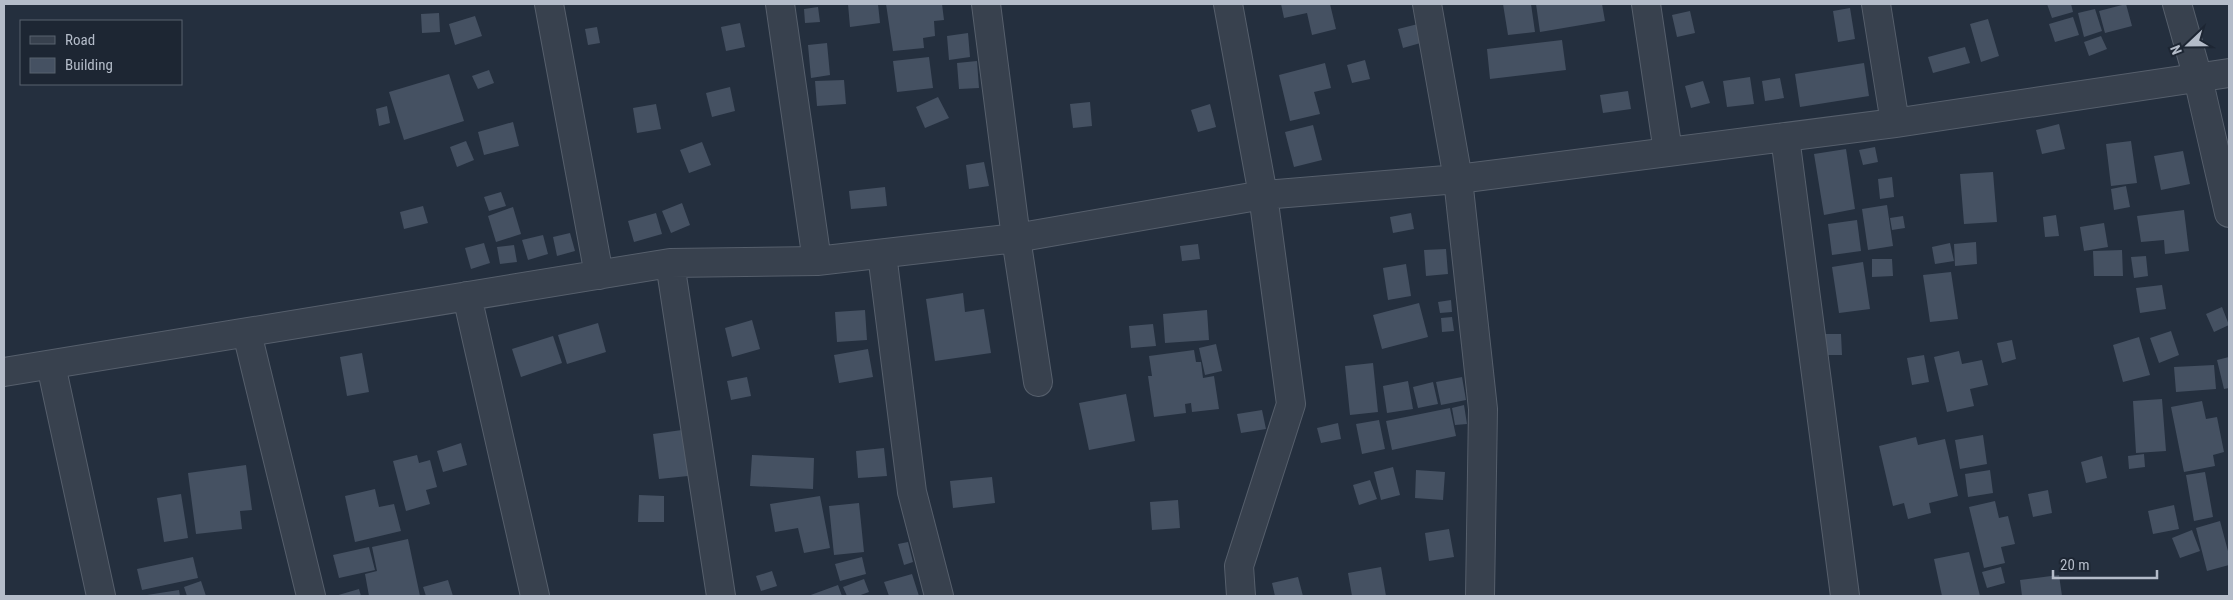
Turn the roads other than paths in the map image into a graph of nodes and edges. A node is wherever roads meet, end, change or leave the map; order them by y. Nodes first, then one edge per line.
1 (549, 4) edge
2 (780, 4) edge
3 (986, 4) edge
4 (1228, 4) edge
5 (1427, 4) edge
6 (1646, 4) edge
7 (1876, 4) edge
8 (2177, 4) edge
9 (2229, 74) edge
10 (2198, 78) junction
11 (1895, 123) junction
12 (1785, 136) junction
13 (1668, 152) junction
14 (1458, 179) junction
15 (1263, 195) junction
16 (2229, 213) edge
17 (1016, 238) junction
18 (882, 254) junction
19 (817, 261) junction
20 (670, 263) junction
21 (599, 275) junction
22 (467, 296) junction
23 (247, 333) junction
24 (51, 365) junction
25 (4, 372) edge
26 (1038, 382) dead end
27 (101, 596) edge
28 (311, 596) edge
29 (535, 596) edge
30 (721, 596) edge
31 (939, 596) edge
32 (1241, 596) edge
33 (1480, 596) edge
34 (1845, 596) edge

1 - 21 street
2 - 19 street
3 - 17 street
4 - 15 street
5 - 14 street
6 - 13 street
7 - 11 street
8 - 10 street
9 - 10 street
10 - 11 street
10 - 16 street
11 - 12 street
12 - 13 street
12 - 34 street
13 - 14 street
14 - 15 street
14 - 33 street
15 - 17 street
15 - 32 street
17 - 18 street
17 - 26 street
18 - 19 street
18 - 31 street
19 - 20 street
20 - 21 street
20 - 30 street
21 - 22 street
22 - 23 street
22 - 29 street
23 - 24 street
23 - 28 street
24 - 25 street
24 - 27 street

